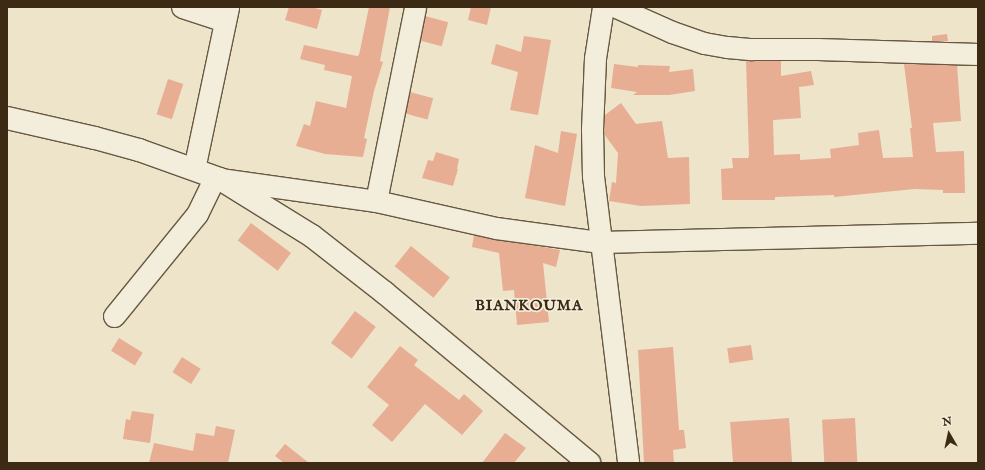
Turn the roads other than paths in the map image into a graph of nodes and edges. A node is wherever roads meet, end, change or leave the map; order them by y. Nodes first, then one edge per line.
1 (182, 7) edge
2 (415, 7) edge
3 (603, 7) edge
4 (616, 7) edge
5 (227, 14) edge
6 (978, 54) edge
7 (7, 118) edge
8 (194, 169) junction
9 (217, 178) junction
10 (376, 201) junction
11 (978, 233) edge
12 (600, 242) junction
13 (114, 316) dead end
14 (589, 463) edge
15 (628, 463) edge

1 - 5 street
2 - 10 street
3 - 12 street
4 - 6 street
5 - 8 street
7 - 8 street
8 - 9 street
9 - 10 street
9 - 13 street
9 - 14 street
10 - 12 street
11 - 12 street
12 - 15 street

